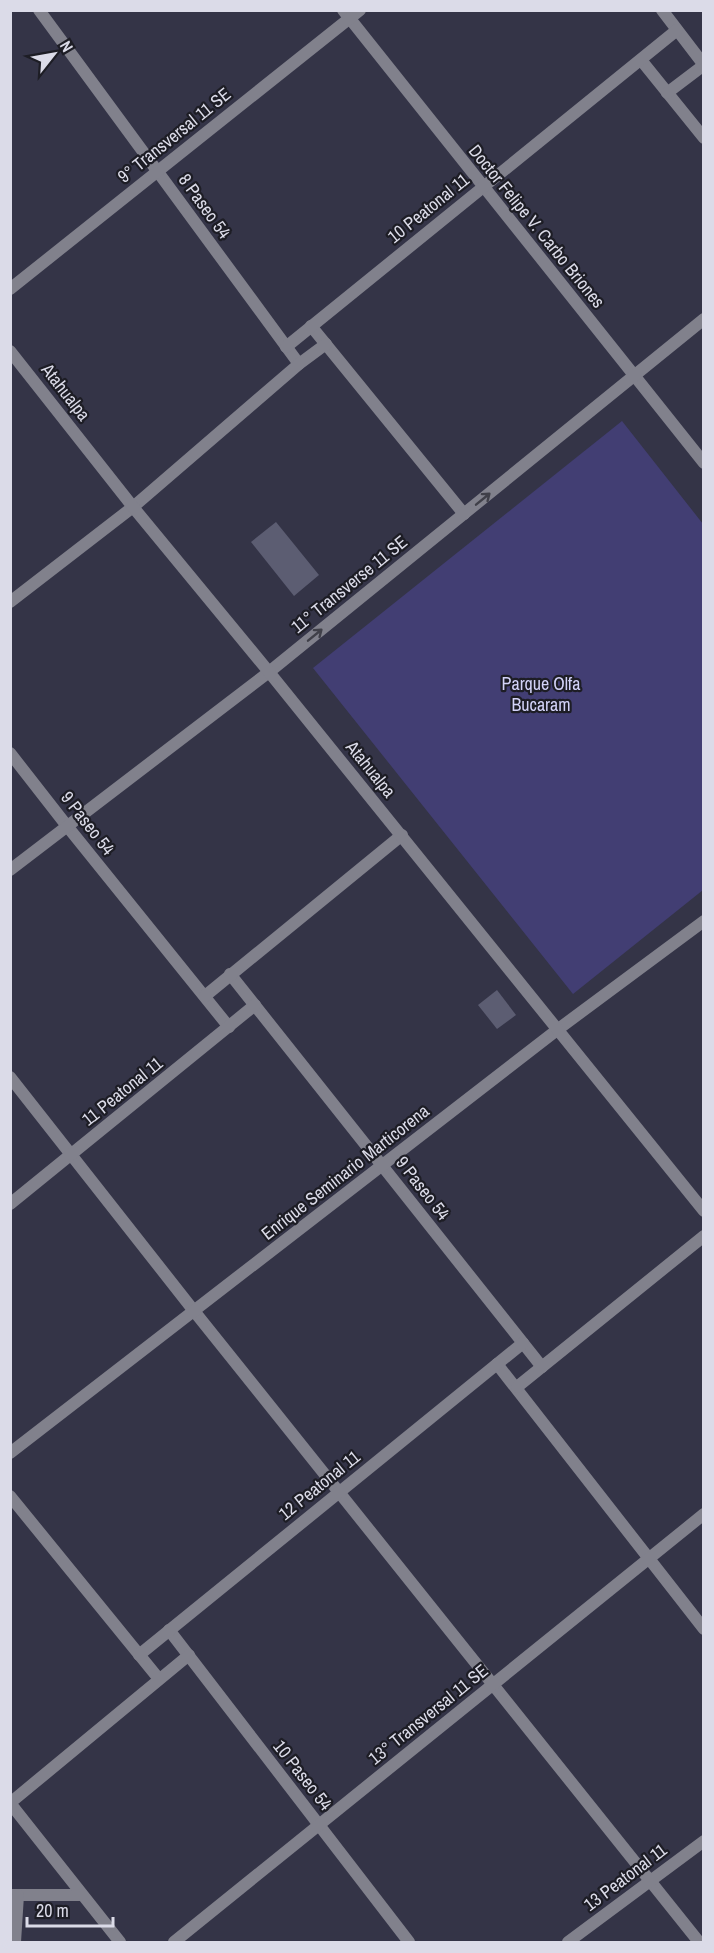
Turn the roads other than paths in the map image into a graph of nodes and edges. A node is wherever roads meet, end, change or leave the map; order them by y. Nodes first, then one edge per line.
1 (39, 10) edge
2 (360, 10) edge
3 (662, 10) edge
4 (346, 15) edge
5 (677, 30) junction
6 (641, 60) junction
7 (704, 65) edge
8 (667, 93) junction
9 (704, 138) edge
10 (157, 172) junction
11 (483, 187) junction
12 (10, 289) edge
13 (704, 319) edge
14 (311, 326) junction
15 (326, 344) junction
16 (286, 346) junction
17 (10, 351) edge
18 (299, 364) junction
19 (634, 376) junction
20 (704, 463) edge
21 (133, 507) junction
22 (464, 514) junction
23 (10, 602) edge
24 (269, 672) junction
25 (10, 753) edge
26 (67, 826) junction
27 (402, 835) junction
28 (10, 870) edge
29 (704, 921) edge
30 (230, 974) junction
31 (205, 996) junction
32 (255, 1005) junction
33 (229, 1027) junction
34 (557, 1030) junction
35 (10, 1077) edge
36 (71, 1155) junction
37 (382, 1166) junction
38 (10, 1204) edge
39 (704, 1211) edge
40 (704, 1236) edge
41 (194, 1311) junction
42 (523, 1343) junction
43 (497, 1364) junction
44 (542, 1367) junction
45 (517, 1387) junction
46 (10, 1453) edge
47 (339, 1492) junction
48 (10, 1496) edge
49 (704, 1514) edge
50 (648, 1558) junction
51 (704, 1629) edge
52 (169, 1630) junction
53 (139, 1655) junction
54 (189, 1655) junction
55 (159, 1679) junction
56 (493, 1684) junction
57 (10, 1803) edge
58 (319, 1825) junction
59 (704, 1841) edge
60 (651, 1880) junction
61 (14, 1895) edge
62 (82, 1895) junction
63 (15, 1942) edge
64 (120, 1942) edge
65 (174, 1942) edge
66 (409, 1942) edge
67 (568, 1942) edge
68 (699, 1942) edge

1 - 10 street, 8 Paseo 54
2 - 4 street, 9° Transversal 11 SE
3 - 5 street
4 - 10 street, 9° Transversal 11 SE
4 - 11 street, Doctor Felipe V. Carbo Briones
5 - 6 street, 10 Peatonal 11
5 - 7 street
6 - 8 street
6 - 11 street, 10 Peatonal 11
7 - 8 street
8 - 9 street
10 - 12 street, 9° Transversal 11 SE
10 - 16 street, 8 Paseo 54
11 - 14 street, 10 Peatonal 11
11 - 19 street, Doctor Felipe V. Carbo Briones
13 - 19 street, 11° Transverse 11 SE
14 - 15 street
14 - 16 street, 10 Peatonal 11
15 - 18 street
15 - 22 street
16 - 18 street, 8 Paseo 54
17 - 21 street, Atahualpa
18 - 21 street
19 - 20 street, Doctor Felipe V. Carbo Briones
22 -> 19 street, 11° Transverse 11 SE
21 - 23 street
21 - 24 street, Atahualpa
24 -> 22 street, 11° Transverse 11 SE
24 - 26 street, 11° Transverse 11 SE
24 - 27 street, Atahualpa
25 - 26 street, 9 Paseo 54
26 - 28 street, 11° Transverse 11 SE
26 - 31 street, 9 Paseo 54
27 - 30 street
27 - 34 street, Atahualpa
29 - 34 street, Enrique Seminario Marticorena
30 - 31 street
30 - 32 street, 9 Paseo 54
31 - 33 street, 9 Paseo 54
32 - 33 street, 11 Peatonal 11
32 - 37 street, 9 Paseo 54
33 - 36 street, 11 Peatonal 11
34 - 37 street, Enrique Seminario Marticorena
34 - 39 street, Atahualpa
35 - 36 street
36 - 38 street, 11 Peatonal 11
36 - 41 street
37 - 41 street, Enrique Seminario Marticorena
37 - 42 street, 9 Paseo 54
40 - 44 street
41 - 46 street, Enrique Seminario Marticorena
41 - 47 street
42 - 43 street, 12 Peatonal 11
42 - 44 street, 9 Paseo 54
43 - 45 street
43 - 47 street, 12 Peatonal 11
44 - 45 street
45 - 50 street
47 - 52 street, 12 Peatonal 11
47 - 56 street
48 - 53 street
49 - 50 street, 13° Transversal 11 SE
50 - 51 street
50 - 56 street, 13° Transversal 11 SE
52 - 53 street, 12 Peatonal 11
52 - 54 street, 10 Paseo 54
53 - 55 street
54 - 55 street
54 - 58 street, 10 Paseo 54
55 - 57 street
56 - 58 street, 13° Transversal 11 SE
56 - 60 street
57 - 62 street
58 - 65 street, 13° Transversal 11 SE
58 - 66 street, 10 Paseo 54
59 - 60 street, 13 Peatonal 11
60 - 67 street, 13 Peatonal 11
60 - 68 street
61 - 62 street
61 - 63 street
62 - 64 street

